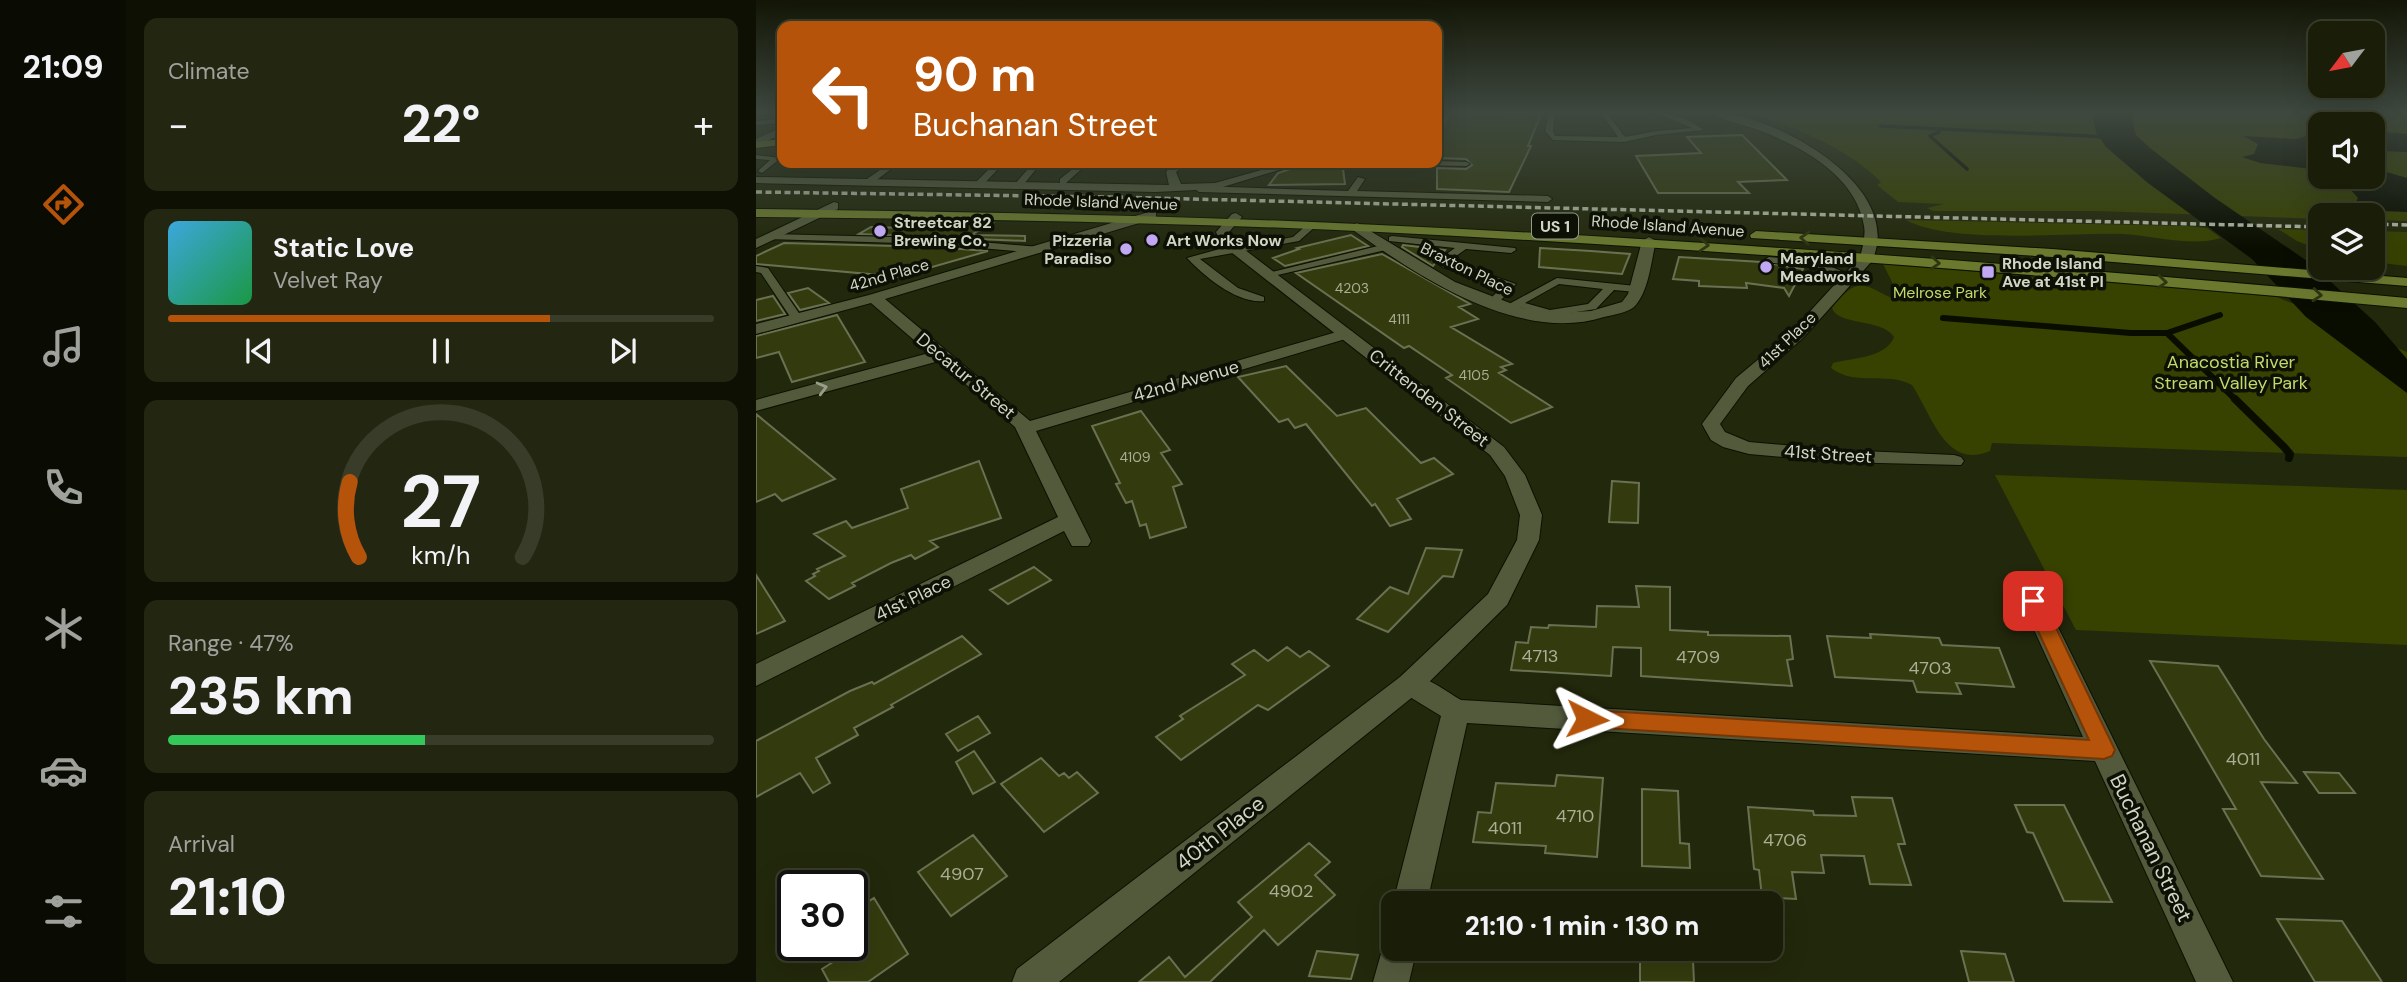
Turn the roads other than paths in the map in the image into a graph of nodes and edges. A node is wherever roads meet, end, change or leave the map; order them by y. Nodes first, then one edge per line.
1 (777, 158) edge
2 (1818, 158) edge
3 (1442, 164) edge
4 (1466, 164) dead end
5 (888, 168) edge
6 (1033, 168) edge
7 (1078, 168) edge
8 (1174, 168) edge
9 (1283, 168) edge
10 (994, 169) dead end
11 (759, 176) edge
12 (1361, 179) dead end
13 (1063, 181) dead end
14 (867, 183) junction
15 (1240, 184) junction
16 (978, 185) junction
17 (1176, 186) junction
18 (1017, 187) junction
19 (1260, 187) dead end
20 (1199, 189) junction
21 (1350, 194) junction
22 (1548, 199) dead end
23 (756, 206) edge
24 (834, 206) junction
25 (756, 213) edge
26 (819, 213) junction
27 (1152, 215) junction
28 (1232, 220) junction
29 (1136, 221) junction
30 (1311, 226) junction
31 (1357, 227) junction
32 (1711, 233) dead end
33 (1738, 234) dead end
34 (770, 237) junction
35 (1442, 237) junction
36 (1649, 241) junction
37 (1873, 241) junction
38 (1388, 243) junction
39 (756, 244) edge
40 (1462, 248) junction
41 (1236, 249) junction
42 (1039, 250) junction
43 (1511, 250) dead end
44 (1867, 258) junction
45 (1769, 260) dead end
46 (756, 269) edge
47 (1269, 274) junction
48 (1848, 276) junction
49 (2407, 282) edge
50 (1612, 286) junction
51 (1636, 289) junction
52 (874, 298) junction
53 (1497, 298) dead end
54 (1260, 299) dead end
55 (2407, 303) edge
56 (797, 319) junction
57 (756, 329) edge
58 (1346, 334) junction
59 (942, 355) junction
60 (756, 406) edge
61 (1711, 424) joint
62 (1025, 428) junction
63 (1954, 461) dead end
64 (1075, 531) joint
65 (2033, 601) dead end
66 (756, 676) edge
67 (1410, 684) junction
68 (1456, 711) junction
69 (2104, 750) junction
70 (1413, 891) edge
71 (1396, 961) edge
72 (1030, 982) edge
73 (1391, 982) edge
74 (2215, 982) edge

1 - 11 lane
2 - 37 street
3 - 4 lane
5 - 14 lane
6 - 18 lane
7 - 13 lane
8 - 17 street
9 - 15 street
10 - 16 lane
11 - 14 street
12 - 21 lane
14 - 16 street
15 - 19 lane
15 - 20 street
16 - 18 street
17 - 18 street
17 - 20 street
20 - 21 lane
21 - 22 lane
23 - 24 main road, Rhode Island Avenue / US 1
24 - 26 street
24 - 27 main road, Rhode Island Avenue / US 1
25 - 26 main road, Rhode Island Avenue / US 1
26 - 29 main road, Rhode Island Avenue / US 1
26 - 34 street
27 - 28 main road, Rhode Island Avenue / US 1
27 - 29 street, 42nd Place
28 - 29 main road, Rhode Island Avenue / US 1
28 - 30 main road, Rhode Island Avenue / US 1
28 - 32 main road, Rhode Island Avenue / US 1
28 - 41 street
29 - 42 street, 42nd Place
30 - 31 main road, Rhode Island Avenue / US 1
30 - 41 lane
31 - 35 main road, Rhode Island Avenue / US 1
31 - 38 street, Braxton Place
37 -> 33 main road, Rhode Island Avenue
34 - 39 street
34 - 42 lane
35 - 36 main road, Rhode Island Avenue / US 1
35 - 38 lane
35 - 40 lane
36 -> 44 main road, Rhode Island Avenue / US 1
36 - 51 street
37 - 44 street
37 - 49 main road, Rhode Island Avenue
38 - 47 lane
38 - 51 street, Braxton Place
40 - 43 lane
40 - 53 lane
41 - 47 street, Crittenden Street
41 - 54 lane
42 - 52 street, 42nd Place
44 - 48 street, 41st Place
44 -> 55 main road, Rhode Island Avenue / US 1
45 - 48 lane
46 - 56 lane
47 - 58 street, Crittenden Street
48 - 61 street, 41st Place
50 - 50 lane
50 - 51 lane
52 - 56 street, 42nd Place
52 - 59 street, Decatur Street
56 - 57 street, 42nd Place
58 - 62 street, 42nd Avenue
58 - 67 street, Crittenden Street
60 -> 59 street
59 - 62 street, Decatur Street
61 - 63 street, 41st Street
62 - 64 street, Decatur Street
64 - 66 street, 41st Place
65 - 69 street, Buchanan Street
67 - 68 street
67 - 72 street, 40th Place
68 - 69 street
68 - 70 street
69 - 74 street, Buchanan Street
71 - 73 street

